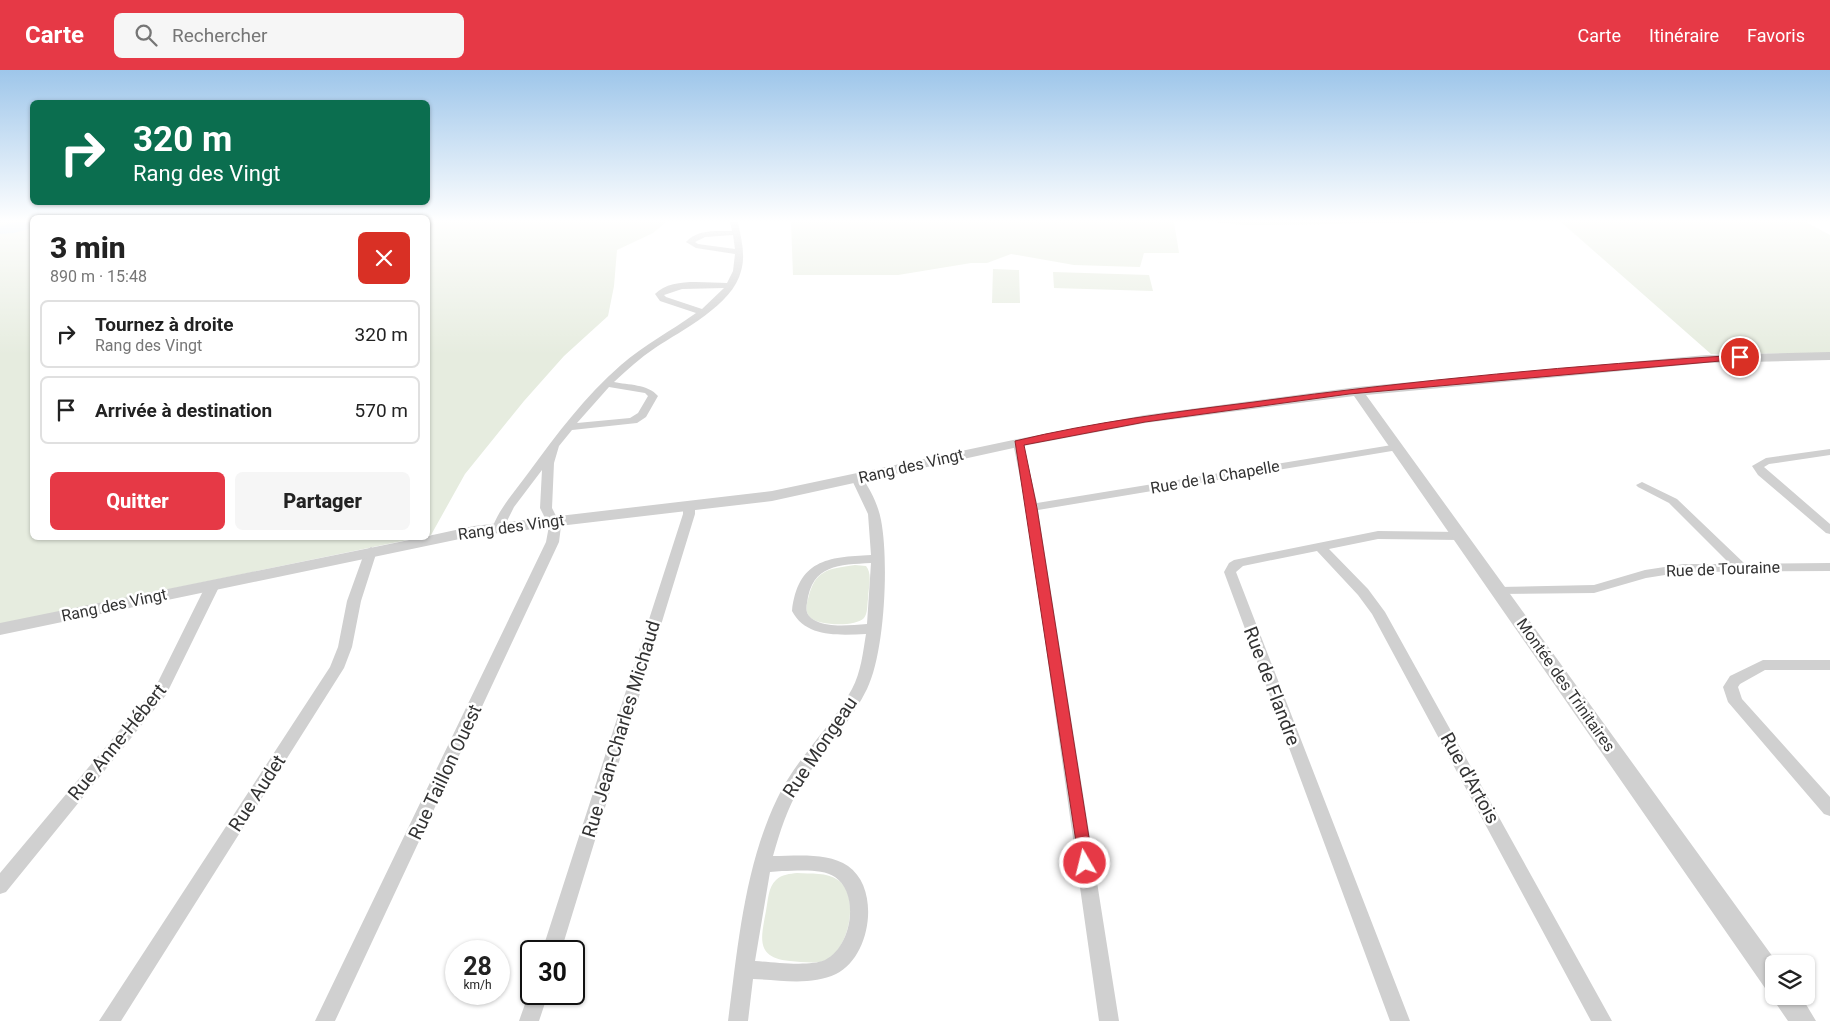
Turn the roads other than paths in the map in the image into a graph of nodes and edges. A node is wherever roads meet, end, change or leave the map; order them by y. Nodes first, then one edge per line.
1 (738, 266) edge
2 (730, 286) junction
3 (701, 312) junction
4 (1830, 356) edge
5 (607, 384) junction
6 (1357, 390) junction
7 (568, 427) junction
8 (1018, 443) junction
9 (554, 446) junction
10 (1398, 448) junction
11 (1830, 452) edge
12 (857, 478) junction
13 (1642, 484) dead end
14 (689, 506) junction
15 (1032, 508) junction
16 (554, 520) junction
17 (499, 526) junction
18 (1830, 530) edge
19 (1460, 536) junction
20 (428, 540) edge
21 (430, 540) edge
22 (1320, 547) junction
23 (372, 551) junction
24 (877, 559) junction
25 (1740, 566) junction
26 (1830, 567) edge
27 (212, 584) junction
28 (1500, 591) junction
29 (0, 629) edge
30 (872, 629) junction
31 (1830, 665) edge
32 (1830, 809) edge
33 (764, 864) junction
34 (0, 886) edge
35 (554, 940) edge
36 (1765, 966) edge
37 (746, 970) junction
38 (534, 1005) edge
39 (1792, 1005) edge
40 (109, 1021) edge
41 (325, 1021) edge
42 (529, 1021) edge
43 (738, 1021) edge
44 (1109, 1021) edge
45 (1400, 1021) edge
46 (1602, 1021) edge
47 (1803, 1021) edge

1 - 2 street
2 - 3 street
2 - 3 street
3 - 5 street
4 - 6 street, Rang des Vingt
5 - 7 street
5 - 7 street
6 - 8 street, Rang des Vingt
6 - 10 street, Montée des Trinitaires
7 - 9 street
8 - 12 street, Rang des Vingt
8 - 15 street
9 - 16 street
9 - 17 street
10 - 15 street, Rue de la Chapelle
10 - 19 street, Montée des Trinitaires
11 - 18 street
12 - 14 street, Rang des Vingt
12 - 24 street, Rue Mongeau
13 - 25 street
14 - 16 street, Rang des Vingt
14 - 35 street, Rue Jean-Charles Michaud
15 - 44 street
16 - 17 street, Rang des Vingt
16 - 41 street, Rue Taillon Ouest
17 - 21 street, Rang des Vingt
19 - 22 street, Rue de Flandre
19 - 28 street, Montée des Trinitaires
20 - 23 street, Rang des Vingt
22 - 45 street, Rue de Flandre
22 - 46 street, Rue d'Artois
23 - 27 street, Rang des Vingt
23 - 40 street, Rue Audet
24 - 30 street, Rue Mongeau
24 - 30 street
25 - 26 street, Rue de Touraine
25 - 28 street, Rue de Touraine
27 - 29 street, Rang des Vingt
27 - 34 street, Rue Anne-Hébert
28 - 36 street, Montée des Trinitaires
30 - 33 street, Rue Mongeau
31 - 32 street
33 - 37 street, Rue Mongeau
33 - 37 street
37 - 43 street, Rue Mongeau
38 - 42 street
39 - 47 street

